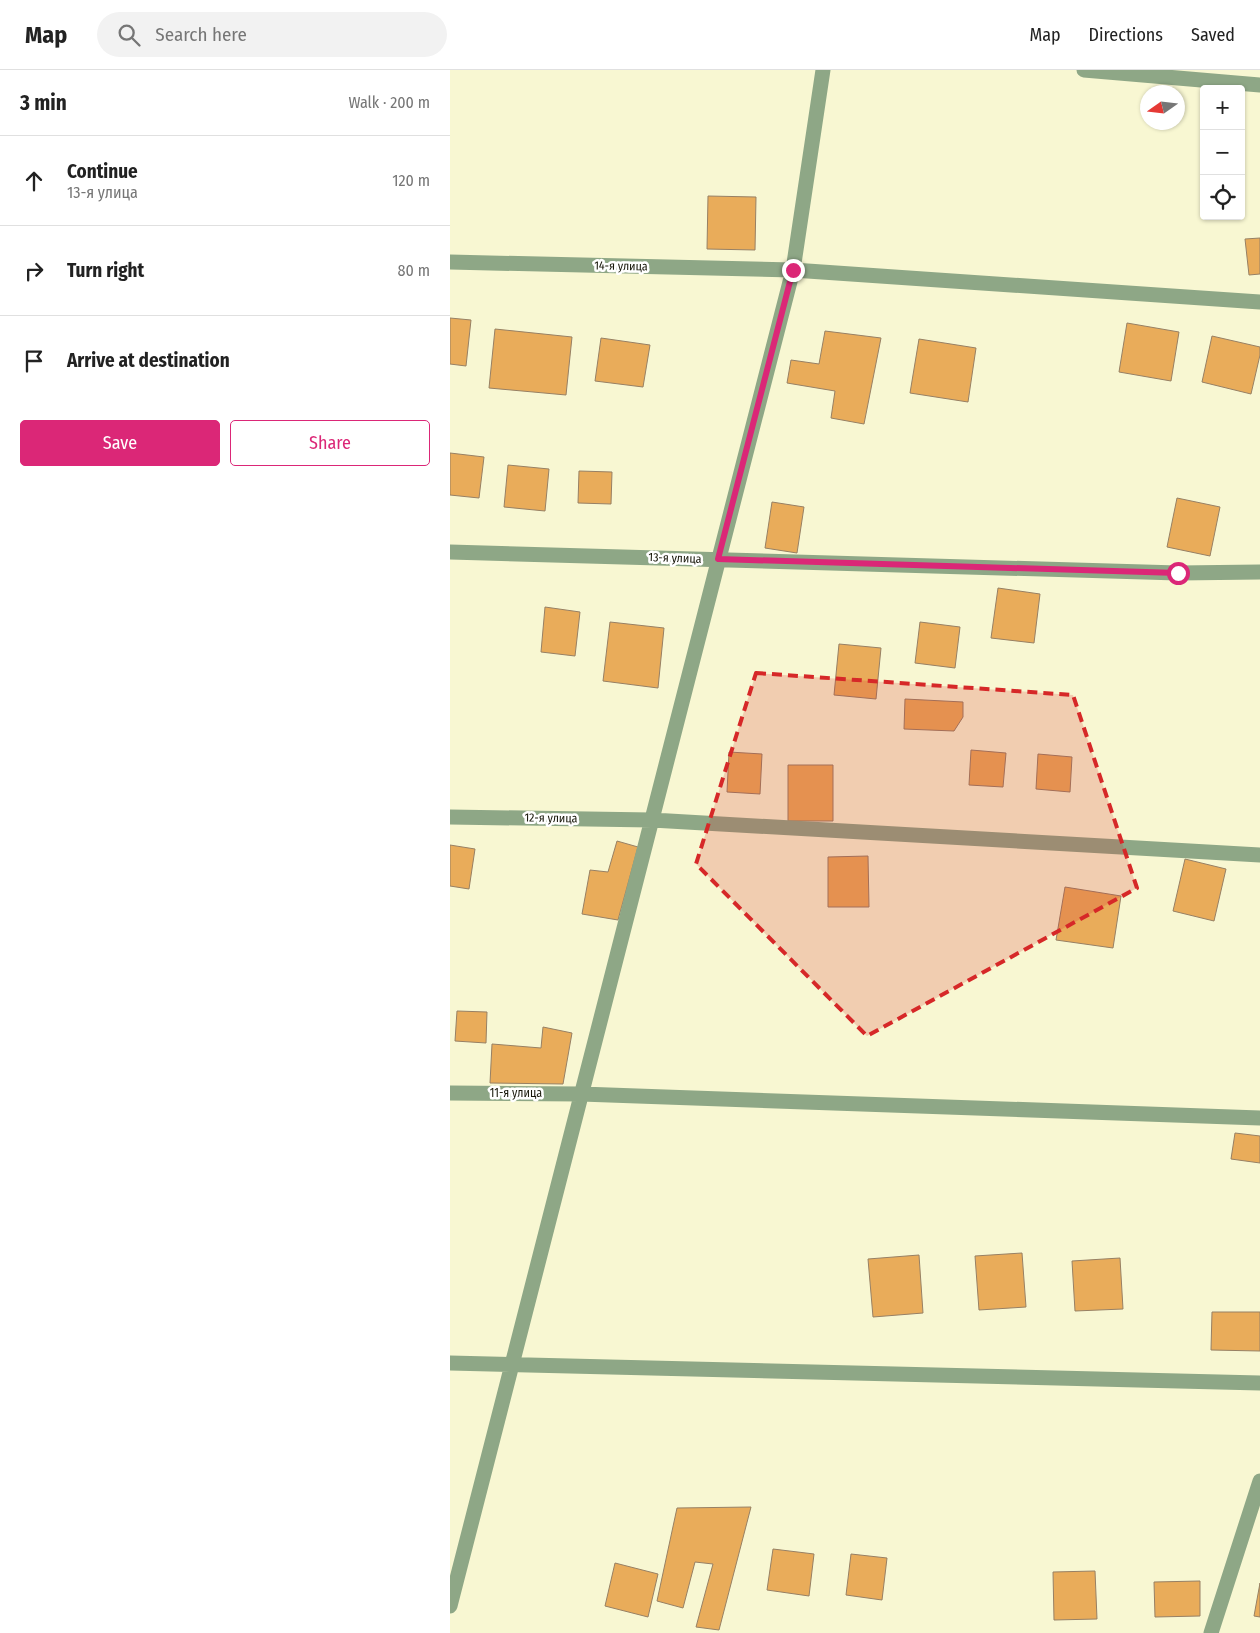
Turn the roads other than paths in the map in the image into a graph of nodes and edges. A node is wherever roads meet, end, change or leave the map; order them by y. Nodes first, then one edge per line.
1 (823, 70) edge
2 (1084, 70) edge
3 (1260, 85) edge
4 (450, 262) edge
5 (793, 270) junction
6 (1260, 302) edge
7 (450, 552) edge
8 (718, 559) junction
9 (1260, 572) edge
10 (450, 817) edge
11 (652, 820) junction
12 (1260, 855) edge
13 (450, 1093) edge
14 (581, 1094) junction
15 (1260, 1118) edge
16 (450, 1363) edge
17 (512, 1363) junction
18 (1260, 1382) edge
19 (1260, 1481) edge
20 (450, 1606) edge
21 (1211, 1633) edge

1 - 5 street
2 - 3 street
4 - 5 street, 14-я улица
5 - 6 street, 14-я улица
5 - 8 street
7 - 8 street, 13-я улица
8 - 9 street, 13-я улица
8 - 11 street
10 - 11 street, 12-я улица
11 - 12 street, 12-я улица
11 - 14 street
13 - 14 street, 11-я улица
14 - 15 street, 11-я улица
14 - 17 street
16 - 17 street
17 - 18 street
17 - 20 street
19 - 21 street

